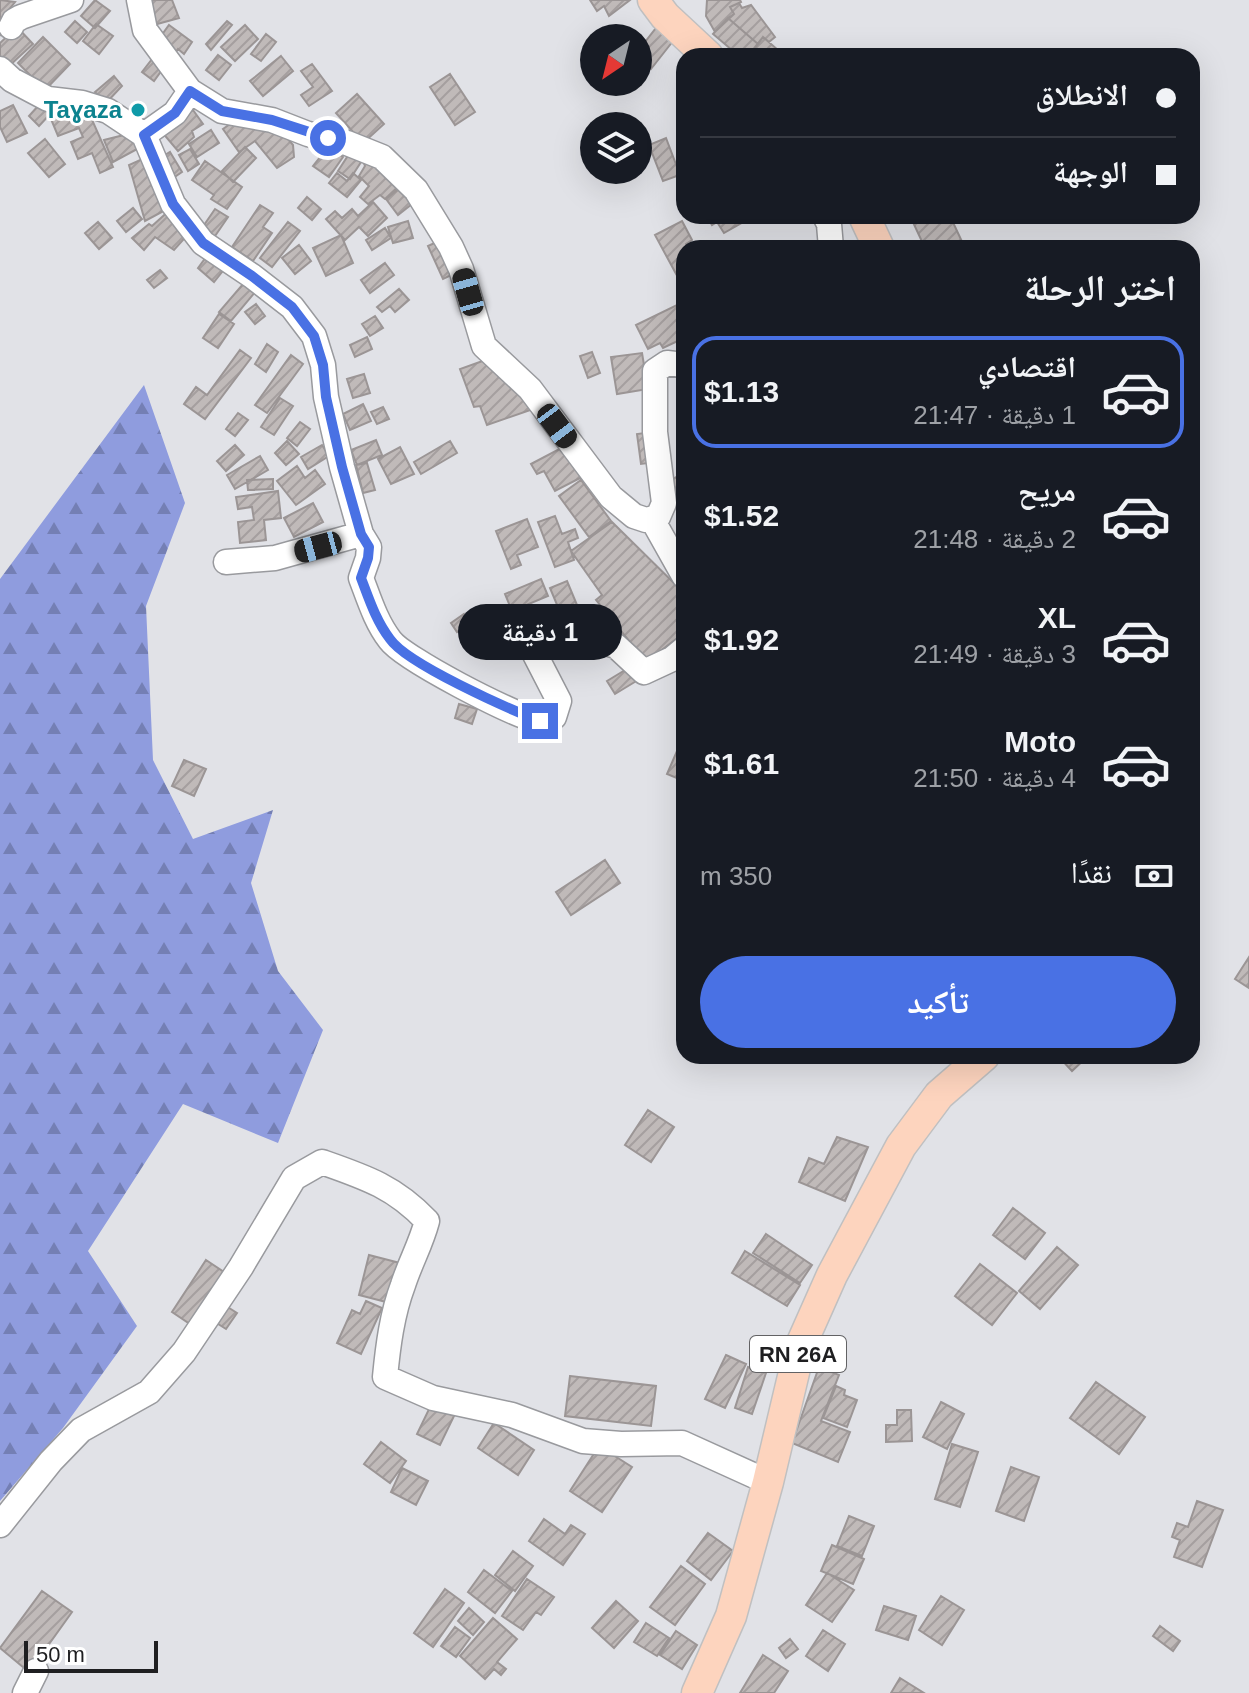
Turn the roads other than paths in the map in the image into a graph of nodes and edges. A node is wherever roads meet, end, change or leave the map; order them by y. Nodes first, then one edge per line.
1 (71, 0) edge
2 (139, 0) edge
3 (653, 0) edge
4 (11, 27) dead end
5 (699, 48) edge
6 (0, 69) edge
7 (190, 91) junction
8 (144, 135) junction
9 (676, 364) edge
10 (652, 519) junction
11 (361, 534) junction
12 (226, 562) dead end
13 (676, 562) edge
14 (676, 656) edge
15 (975, 1064) edge
16 (768, 1482) junction
17 (0, 1525) edge
18 (697, 1693) edge

1 - 4 street
2 - 7 street
3 - 5 main road
6 - 8 street
7 - 8 street
7 - 10 street
8 - 11 street
9 - 10 street
10 - 13 street
11 - 12 street
11 - 14 street
15 - 16 main road, RN 26A
16 - 17 street
16 - 18 main road, RN 26A

